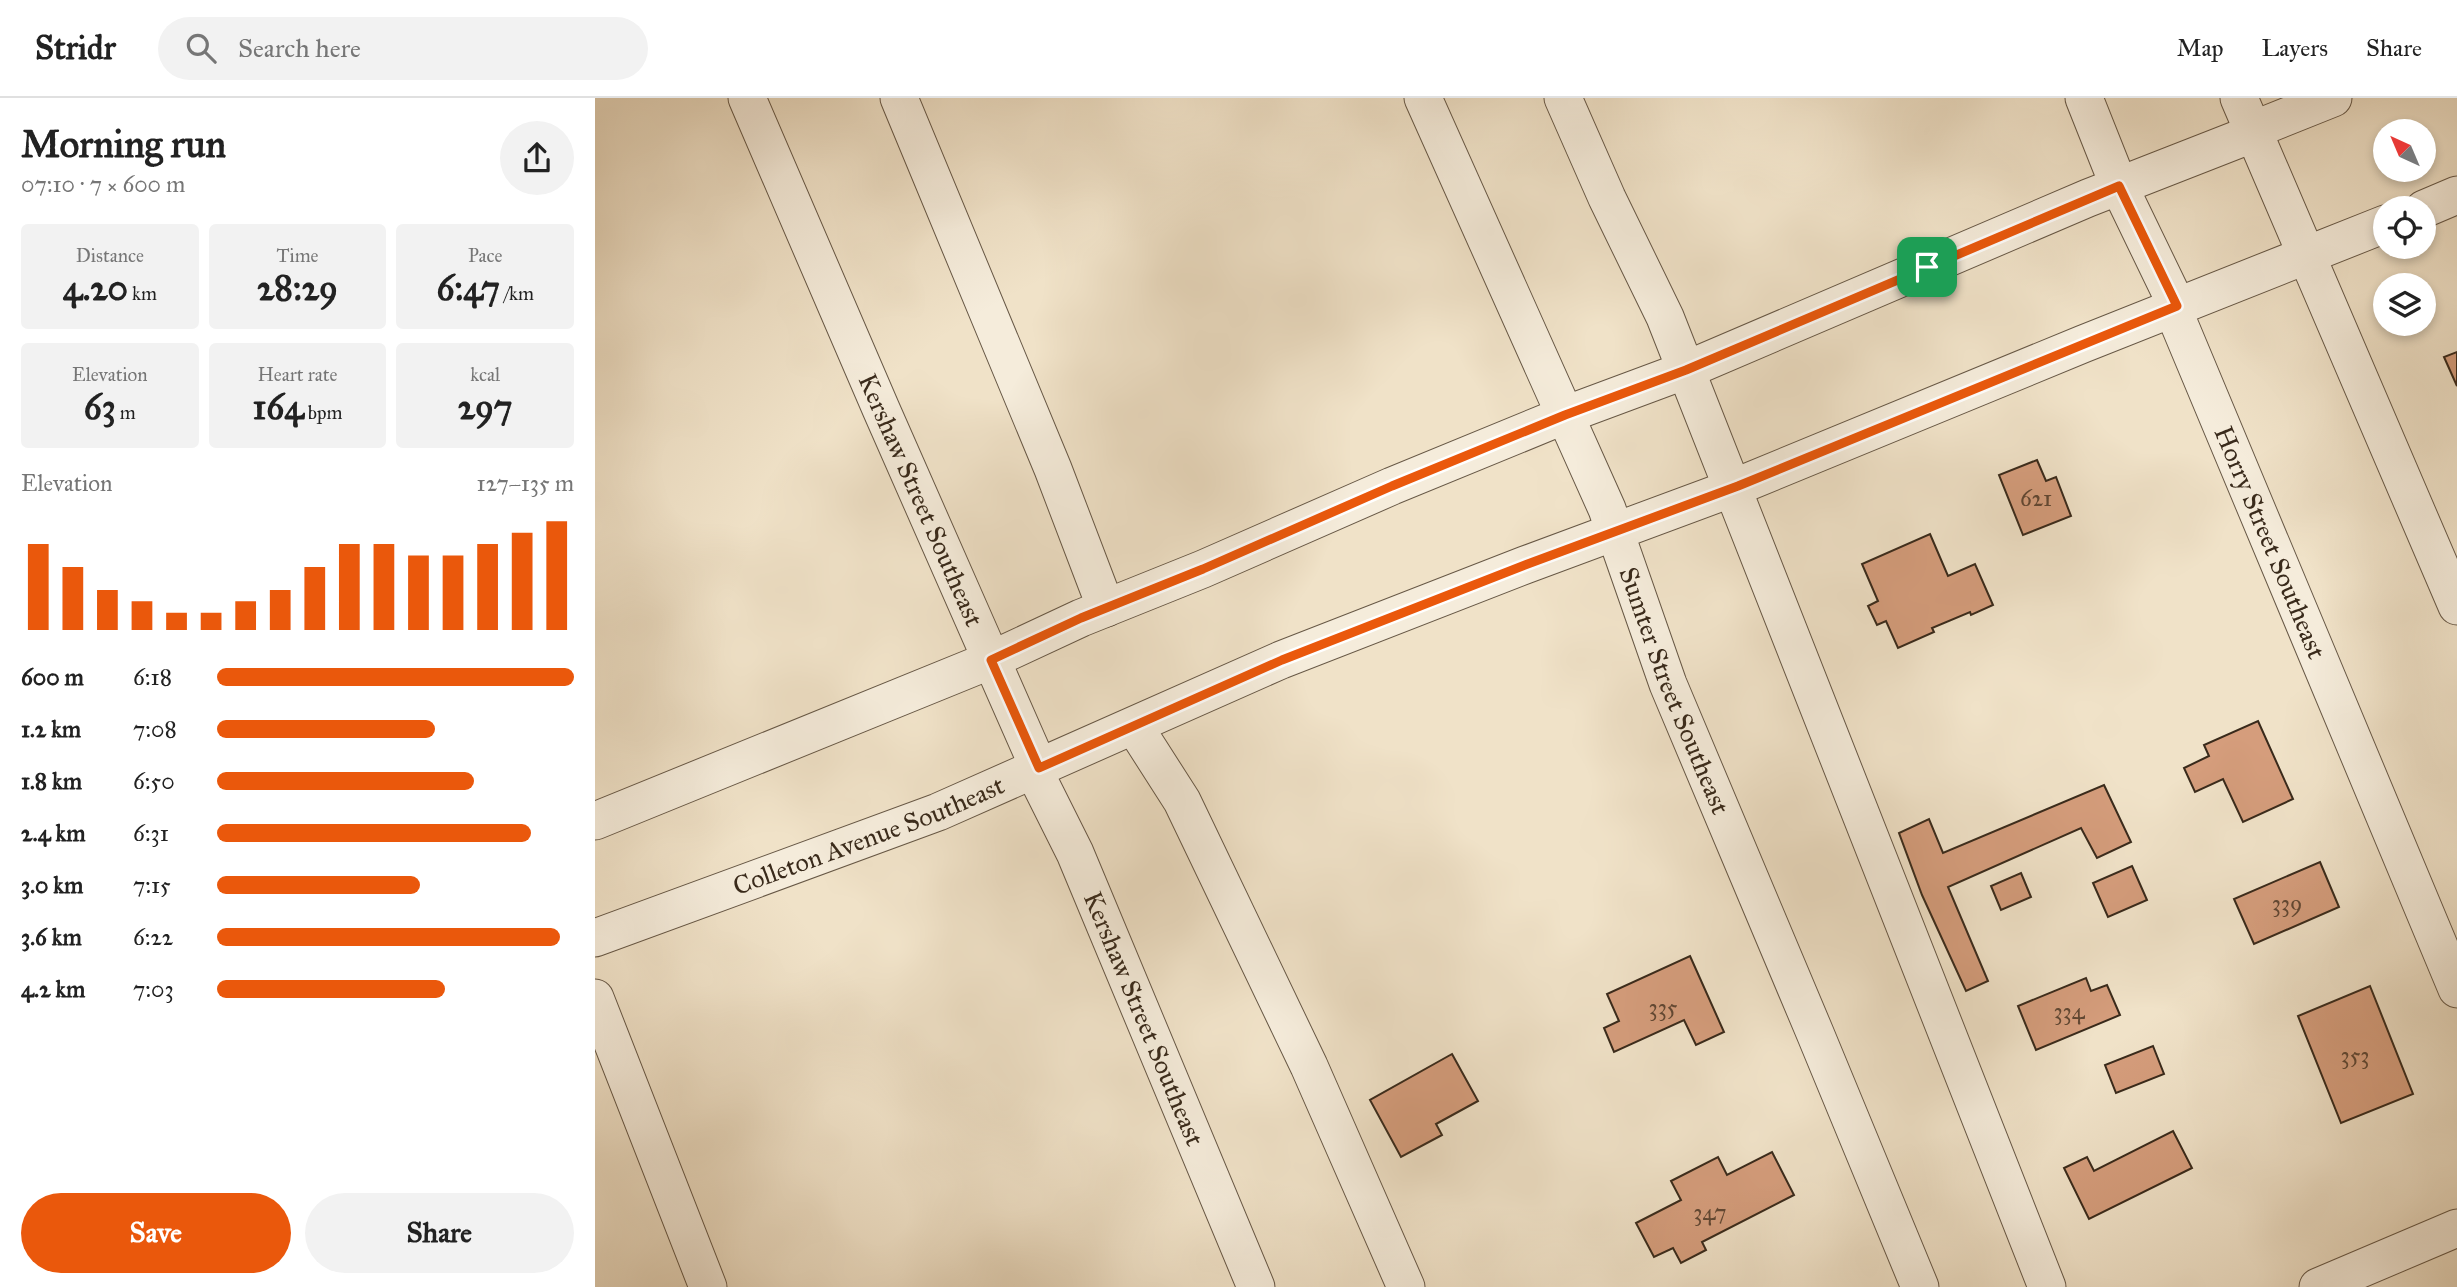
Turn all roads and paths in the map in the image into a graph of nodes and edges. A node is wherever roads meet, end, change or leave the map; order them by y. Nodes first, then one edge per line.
1 (747, 98) edge
2 (898, 98) edge
3 (1423, 98) edge
4 (1563, 98) edge
5 (2084, 98) edge
6 (2333, 98) edge
7 (2246, 114) edge
8 (2119, 186) junction
9 (2457, 195) edge
10 (2436, 203) edge
11 (2373, 229) edge
12 (2306, 255) junction
13 (2177, 306) junction
14 (1686, 370) junction
15 (1565, 415) junction
16 (1731, 489) junction
17 (1615, 533) junction
18 (2457, 606) edge
19 (1106, 608) junction
20 (991, 660) junction
21 (1134, 726) junction
22 (1039, 768) junction
23 (595, 821) edge
24 (595, 939) edge
25 (2457, 989) edge
26 (595, 998) edge
27 (2457, 1228) edge
28 (708, 1287) edge
29 (1256, 1287) edge
30 (1406, 1287) edge
31 (1920, 1287) edge
32 (2047, 1287) edge
33 (2318, 1287) edge

1 - 20 street, Kershaw Street Southeast
2 - 19 street
3 - 15 street, Sumter Street Southeast
4 - 14 street
5 - 8 street, Horry Street Southeast
6 - 7 street
7 - 8 street
7 - 12 street
8 - 13 street, Horry Street Southeast
8 - 14 street
9 - 10 street
11 - 12 street, Colleton Avenue Southeast
12 - 13 street, Colleton Avenue Southeast
12 - 18 street
13 - 16 street, Colleton Avenue Southeast
13 - 25 street, Horry Street Southeast
14 - 15 street
14 - 16 street
15 - 17 street, Sumter Street Southeast
15 - 19 street
16 - 17 street, Colleton Avenue Southeast
16 - 32 street
17 - 21 street, Colleton Avenue Southeast
17 - 31 street, Sumter Street Southeast
19 - 20 street
20 - 22 street, Kershaw Street Southeast
20 - 23 street
21 - 22 street, Colleton Avenue Southeast
21 - 30 street
22 - 24 street, Colleton Avenue Southeast
22 - 29 street, Kershaw Street Southeast
26 - 28 street
27 - 33 street

